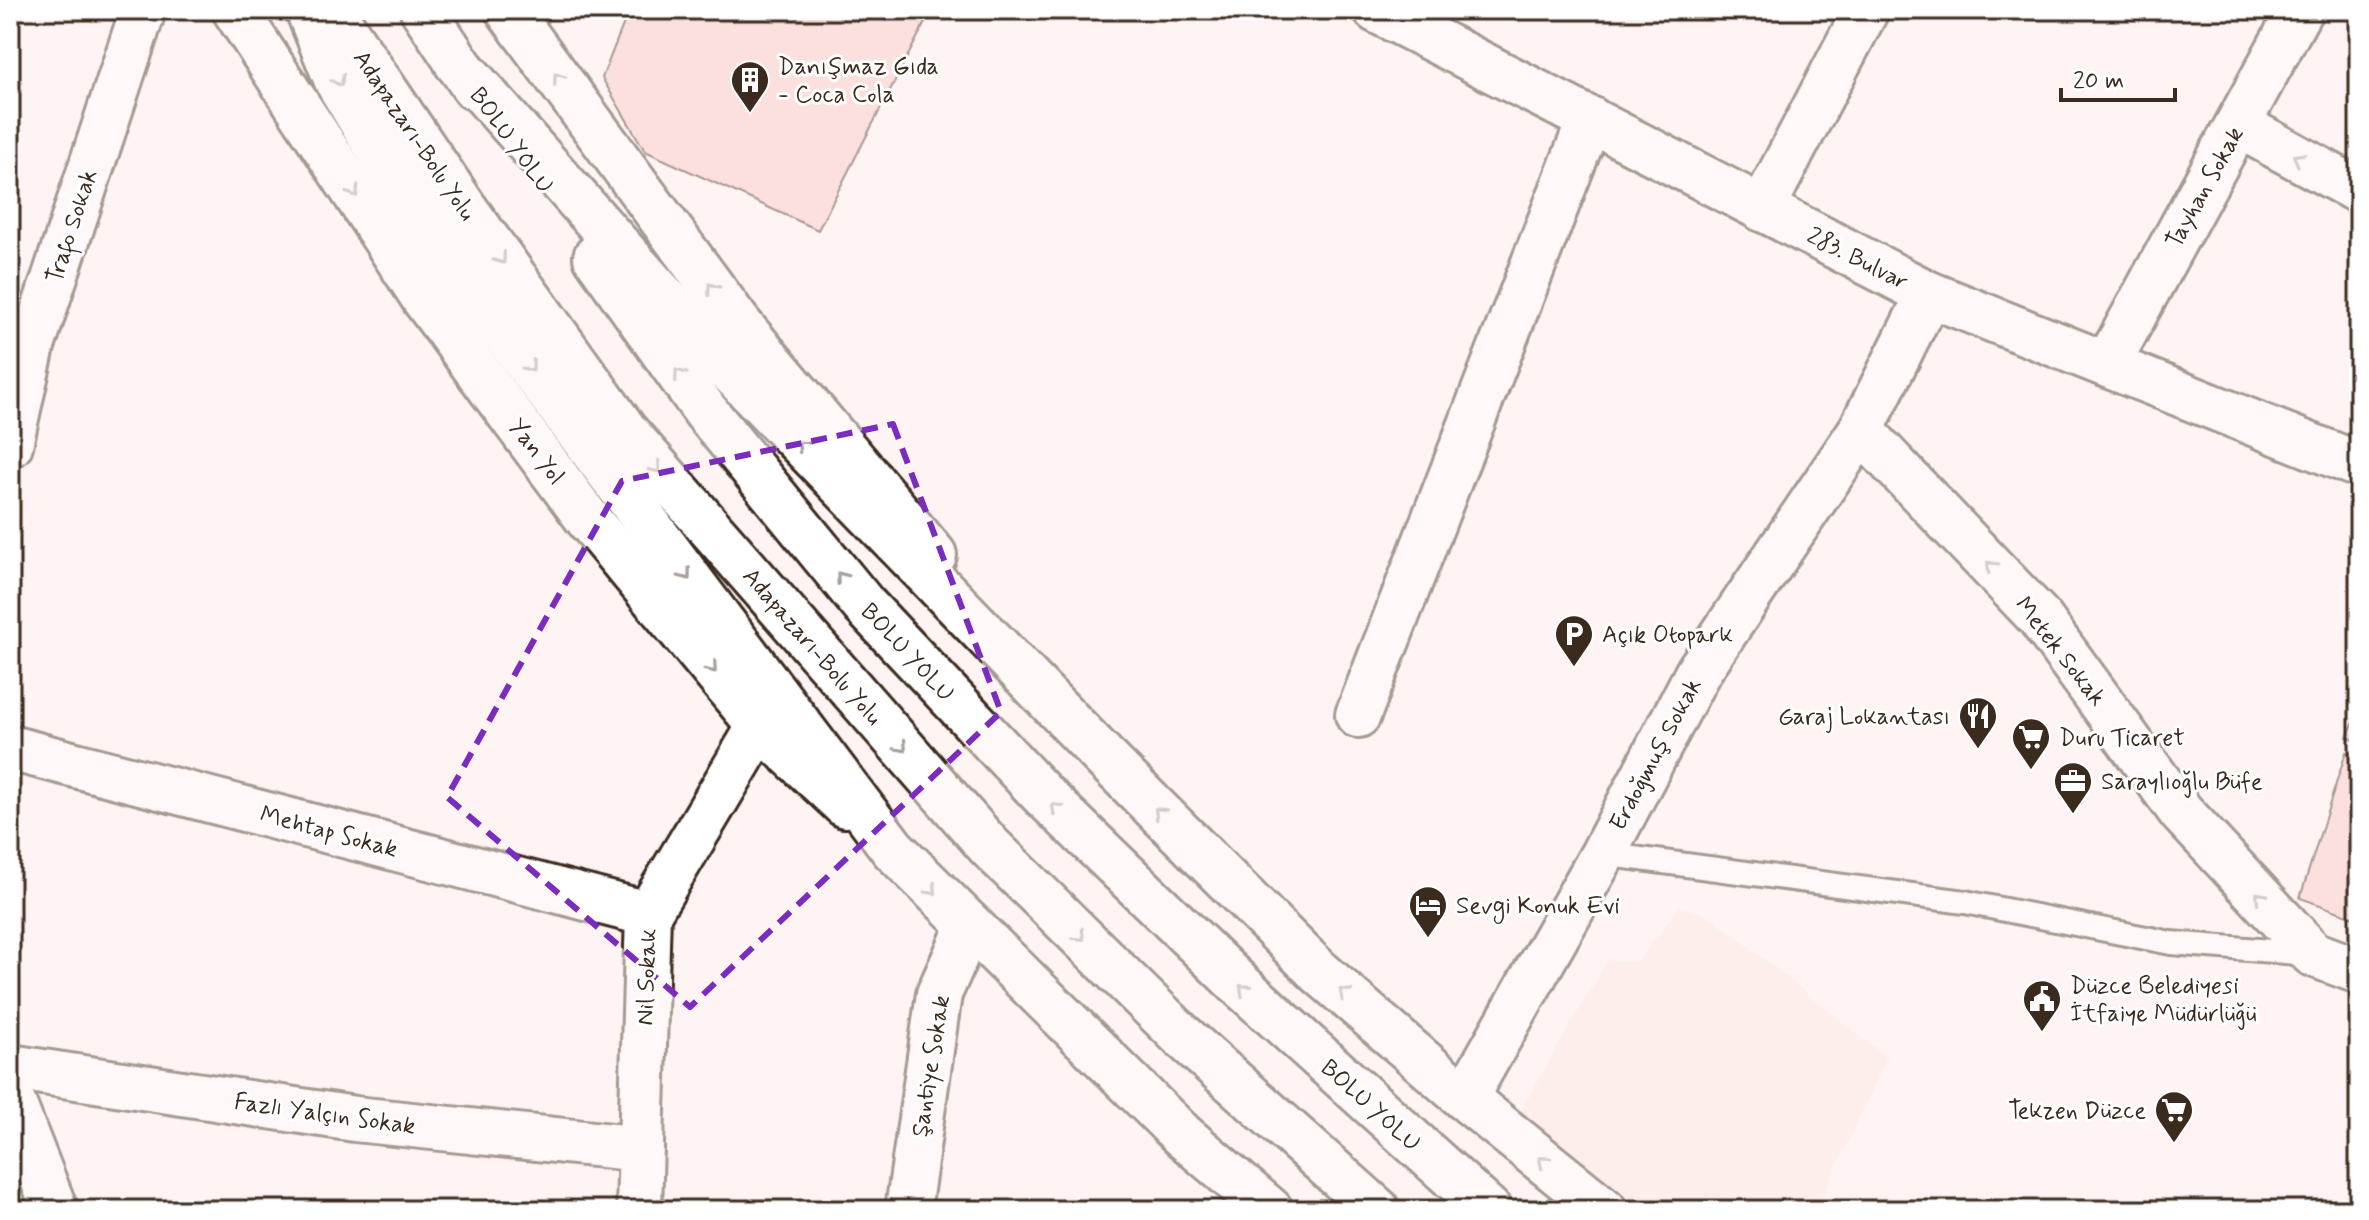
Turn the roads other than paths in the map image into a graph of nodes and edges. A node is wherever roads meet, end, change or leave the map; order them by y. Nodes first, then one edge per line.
1 (143, 10) edge
2 (235, 10) edge
3 (308, 10) edge
4 (331, 10) edge
5 (423, 10) edge
6 (508, 10) edge
7 (1376, 10) edge
8 (1866, 10) edge
9 (2300, 10) edge
10 (1444, 24) edge
11 (457, 63) junction
12 (1590, 119) junction
13 (2238, 125) junction
14 (2359, 191) edge
15 (1762, 209) junction
16 (1929, 294) junction
17 (21, 345) edge
18 (2108, 363) junction
19 (1861, 430) junction
20 (10, 445) edge
21 (2359, 465) edge
22 (1358, 715) dead end
23 (760, 726) junction
24 (10, 748) edge
25 (1103, 756) junction
26 (893, 849) junction
27 (1603, 854) junction
28 (648, 914) junction
29 (968, 928) junction
30 (2313, 954) junction
31 (2359, 971) edge
32 (10, 1067) edge
33 (10, 1095) edge
34 (1465, 1098) junction
35 (641, 1149) junction
36 (55, 1210) edge
37 (639, 1210) edge
38 (908, 1210) edge
39 (1270, 1210) edge
40 (1377, 1210) edge
41 (1489, 1210) edge
42 (1604, 1210) edge

1 - 17 main road, Trafo Sokak
2 -> 23 main road, Yan Yol
3 -> 26 main road
4 -> 40 main road, Adapazarı-Bolu Yolu
5 - 11 main road, BOLU YOLU
25 -> 6 main road
7 - 10 main road, 283. Bulvar
8 - 15 main road
9 - 13 main road, Tayhan Sokak
10 - 12 main road, 283. Bulvar
25 -> 11 main road
41 -> 11 main road, BOLU YOLU
12 - 15 main road, 283. Bulvar
12 - 22 main road
14 -> 13 main road
13 - 18 main road, Tayhan Sokak
15 - 16 main road, 283. Bulvar
16 - 18 main road, 283. Bulvar
16 - 19 main road, Erdoğmuş Sokak
17 - 20 main road, Trafo Sokak
18 - 21 main road, 283. Bulvar
19 - 27 main road, Erdoğmuş Sokak
30 -> 19 main road, Metek Sokak
23 - 26 main road, Yan Yol
23 - 28 main road, Nil Sokak
24 - 28 main road, Mehtap Sokak
34 -> 25 main road
26 -> 29 main road
27 - 30 lane
27 - 34 main road, Erdoğmuş Sokak
28 - 35 main road, Nil Sokak
29 - 38 main road, Şantiye Sokak
29 - 39 main road
30 - 31 main road
32 - 35 main road, Fazlı Yalçın Sokak
33 - 36 main road
42 -> 34 main road
35 - 37 main road, Nil Sokak

